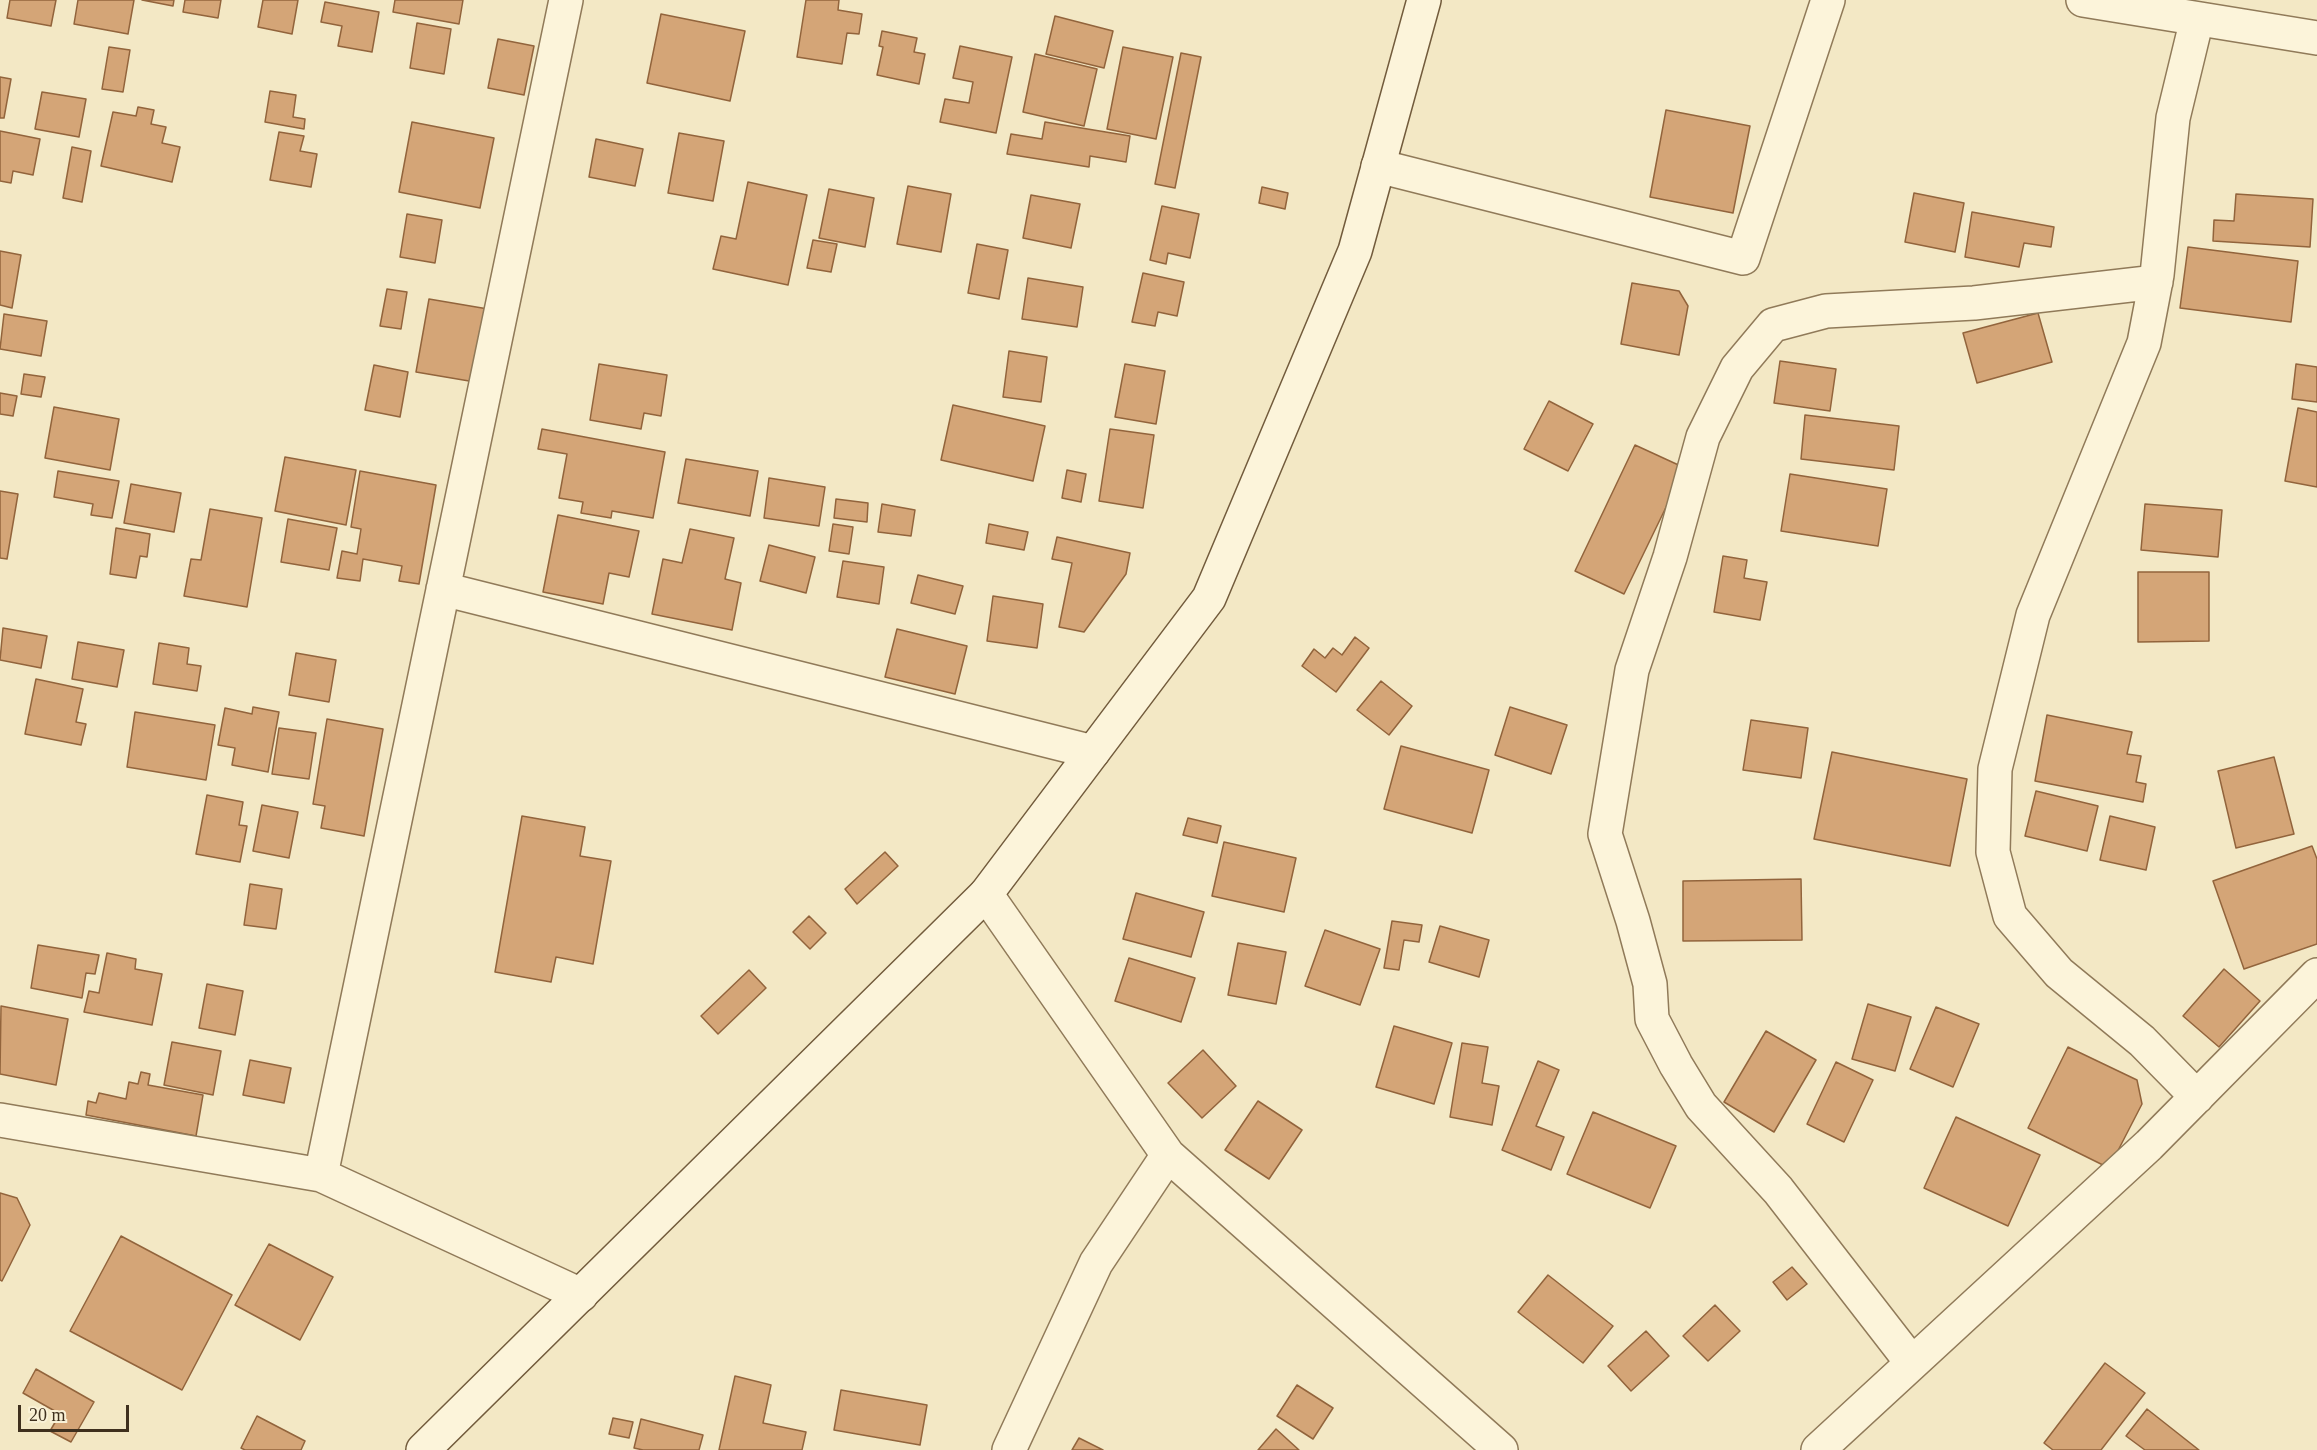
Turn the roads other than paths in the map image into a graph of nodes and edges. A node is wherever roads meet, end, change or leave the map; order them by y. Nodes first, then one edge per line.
1 (566, 0) edge
2 (1424, 0) edge
3 (1828, 0) edge
4 (2084, 0) edge
5 (2197, 19) junction
6 (2317, 38) edge
7 (1378, 166) junction
8 (2156, 282) junction
9 (443, 589) junction
10 (1094, 752) junction
11 (986, 894) junction
12 (2317, 975) edge
13 (2197, 1096) junction
14 (0, 1120) edge
15 (1168, 1155) junction
16 (321, 1175) junction
17 (581, 1295) junction
18 (1912, 1363) junction
19 (423, 1450) edge
20 (1009, 1450) edge
21 (1502, 1450) edge
22 (1818, 1450) edge

1 - 9 street
2 - 7 street
3 - 7 street
4 - 5 street
5 - 6 street
5 - 8 street
7 - 10 street
8 - 13 street
8 - 18 street
9 - 10 street
9 - 16 street
10 - 11 street
11 - 15 street
11 - 17 street
12 - 13 street
13 - 18 street
14 - 16 street
15 - 20 street
15 - 21 street
16 - 17 street
17 - 19 street
18 - 22 street

